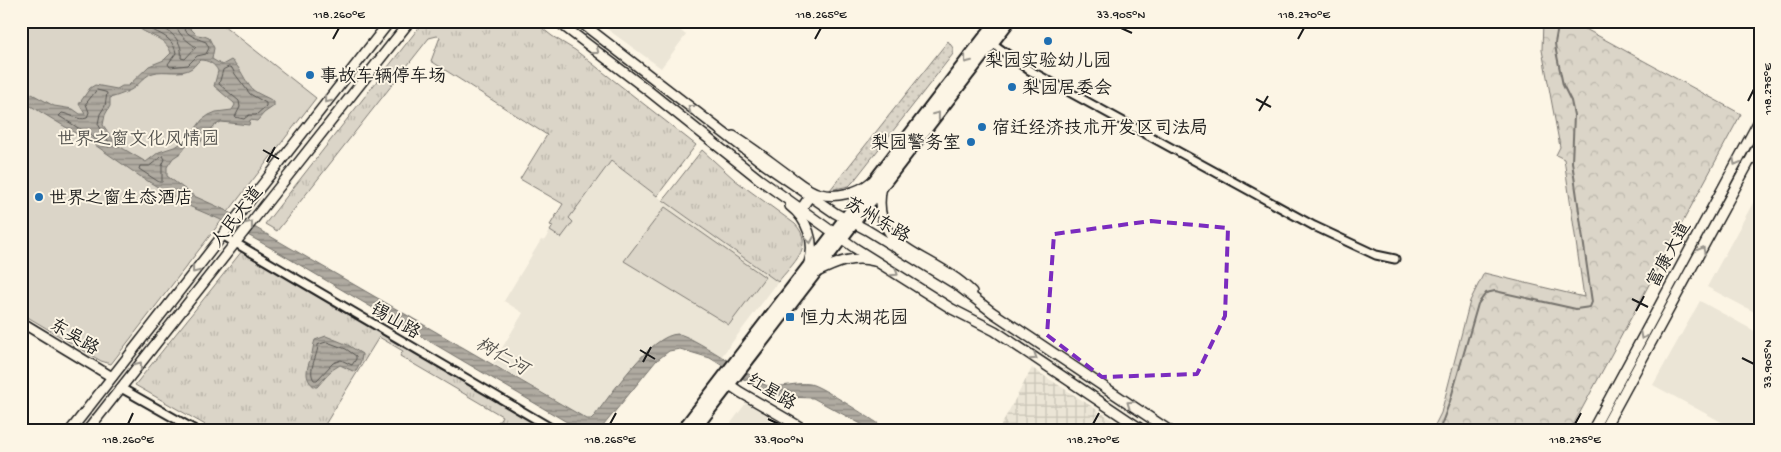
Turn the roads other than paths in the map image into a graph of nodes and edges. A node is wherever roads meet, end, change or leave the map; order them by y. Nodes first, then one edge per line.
1 (390, 21) edge
2 (410, 21) edge
3 (557, 21) edge
4 (579, 21) edge
5 (997, 21) edge
6 (1010, 21) edge
7 (373, 43) junction
8 (992, 44) junction
9 (384, 53) junction
10 (1760, 120) edge
11 (712, 125) junction
12 (703, 134) junction
13 (1760, 142) edge
14 (266, 180) junction
15 (879, 182) junction
16 (278, 189) junction
17 (810, 196) junction
18 (801, 209) junction
19 (850, 221) junction
20 (222, 235) junction
21 (838, 235) junction
22 (236, 242) junction
23 (1395, 259) dead end
24 (1682, 262) junction
25 (879, 263) junction
26 (1693, 267) junction
27 (811, 270) junction
28 (1656, 311) junction
29 (992, 312) junction
30 (1666, 316) junction
31 (21, 322) edge
32 (21, 328) edge
33 (110, 379) junction
34 (725, 382) junction
35 (121, 388) junction
36 (70, 431) edge
37 (87, 431) edge
38 (197, 431) edge
39 (556, 431) edge
40 (563, 431) edge
41 (682, 431) edge
42 (693, 431) edge
43 (807, 431) edge
44 (1144, 431) edge
45 (1170, 431) edge
46 (1592, 431) edge
47 (1603, 431) edge

1 - 7 main road, 人民大道
2 - 9 main road, 人民大道
3 -> 12 main road, 苏州东路
11 -> 4 main road, 苏州东路
5 -> 15 highway
6 - 8 highway
7 - 9 main road
7 -> 14 main road, 人民大道
15 -> 8 highway
8 - 23 street
9 - 16 main road, 人民大道
10 -> 24 main road, 富康大道
11 - 15 main road
11 - 17 main road, 苏州东路
12 - 18 main road, 苏州东路
12 -> 27 main road
26 -> 13 main road, 富康大道
14 - 16 main road
14 - 20 main road, 人民大道
15 - 19 highway
15 - 29 main road
22 -> 16 main road, 人民大道
17 - 18 main road
17 - 19 main road, 苏州东路
18 - 21 main road, 苏州东路
19 - 21 highway
19 - 29 main road, 苏州东路
20 - 22 street, 锡山路
20 -> 33 main road, 人民大道
21 - 25 main road, 苏州东路
21 - 27 highway
35 -> 22 main road, 人民大道
22 - 39 street, 锡山路
22 - 40 street, 锡山路
24 - 26 main road
24 - 28 main road, 富康大道
25 - 27 main road
25 -> 44 main road, 苏州东路
26 - 30 main road, 富康大道
27 - 34 highway
28 - 30 main road
28 -> 46 main road, 富康大道
45 -> 29 main road, 苏州东路
30 - 47 main road, 富康大道
31 - 33 main road, 东吴路
32 - 33 main road, 东吴路
33 - 36 main road, 人民大道
34 - 41 highway
34 - 42 highway
34 - 43 main road, 红星路
35 - 37 main road, 人民大道
35 - 38 street

